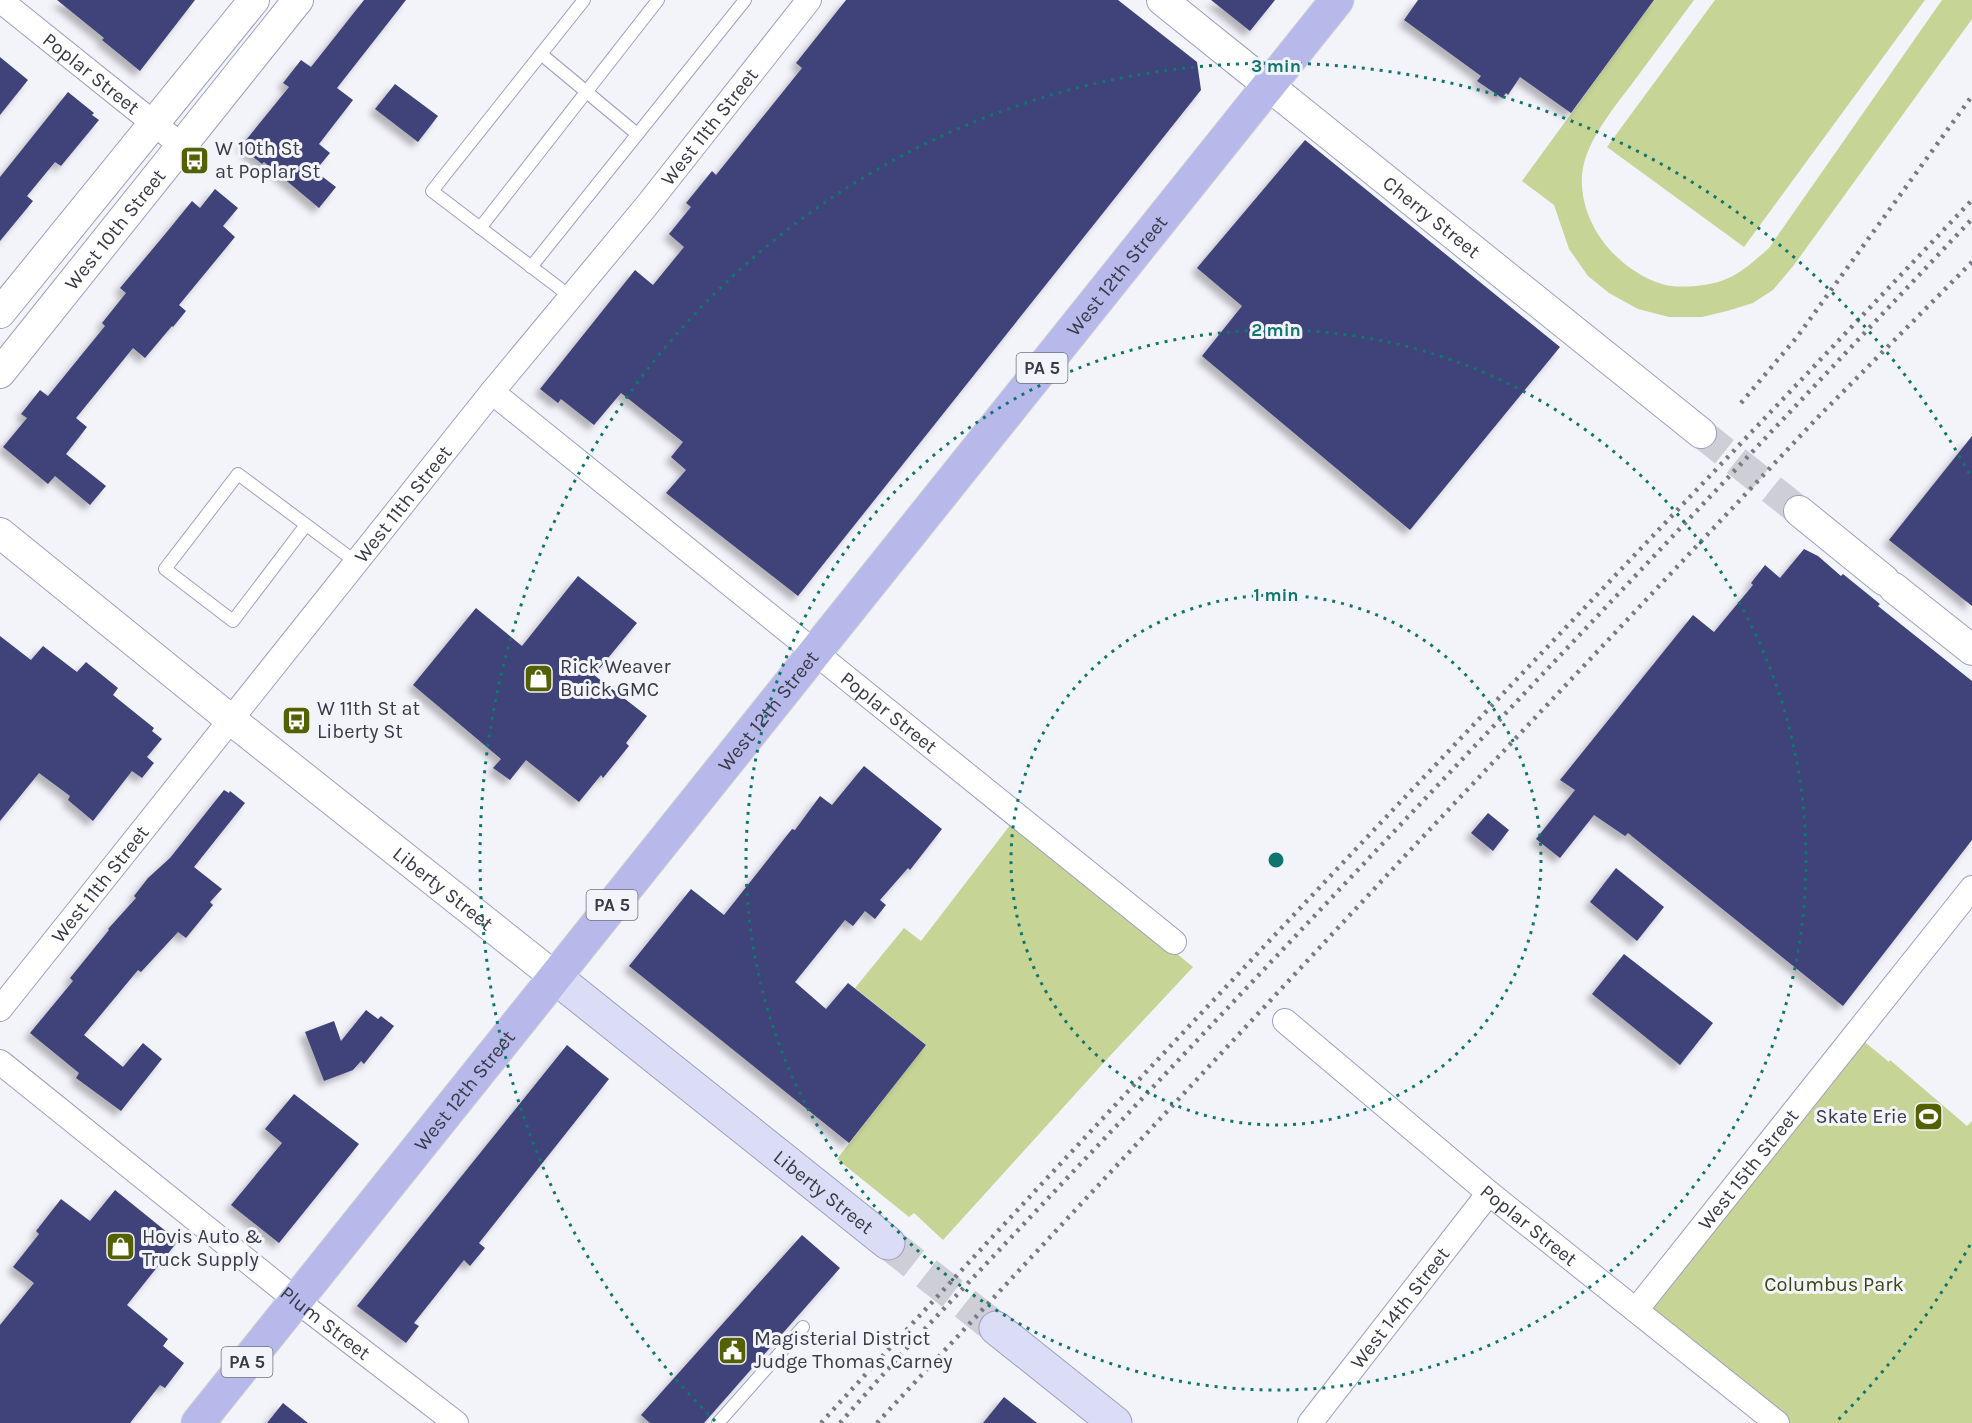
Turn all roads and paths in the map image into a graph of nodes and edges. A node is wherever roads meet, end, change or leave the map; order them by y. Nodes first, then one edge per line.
1 (0, 0) edge
2 (254, 0) edge
3 (298, 0) edge
4 (584, 0) edge
5 (658, 0) edge
6 (745, 0) edge
7 (809, 0) edge
8 (1162, 0) edge
9 (1337, 0) edge
10 (541, 54) junction
11 (1269, 85) junction
12 (586, 92) junction
13 (154, 124) junction
14 (637, 134) junction
15 (182, 146) junction
16 (480, 228) junction
17 (531, 267) junction
18 (571, 297) junction
19 (0, 313) edge
20 (0, 373) edge
21 (492, 392) junction
22 (1701, 433) tunnel mouth
23 (1799, 512) tunnel mouth
24 (306, 525) junction
25 (0, 533) edge
26 (356, 562) junction
27 (1972, 650) edge
28 (816, 651) junction
29 (230, 719) junction
30 (1972, 888) edge
31 (1174, 942) dead end
32 (555, 977) junction
33 (0, 1009) edge
34 (1284, 1021) dead end
35 (0, 1062) edge
36 (1489, 1193) junction
37 (888, 1242) tunnel mouth
38 (296, 1300) junction
39 (1636, 1310) junction
40 (803, 1327) dead end
41 (996, 1328) tunnel mouth
42 (198, 1423) edge
43 (456, 1423) edge
44 (718, 1423) edge
45 (1115, 1423) edge
46 (1310, 1423) edge
47 (1777, 1423) edge

1 - 13 street, Poplar Street
2 - 13 street, West 10th Street
3 - 15 street, West 10th Street
4 - 10 lane
5 - 12 lane
6 - 14 lane
7 - 18 street, West 11th Street
8 - 11 street, Cherry Street
9 - 11 main road, West 12th Street / PA 5
10 - 12 lane
10 - 16 lane
11 - 22 street, Cherry Street
11 - 28 main road, West 12th Street / PA 5
12 - 14 lane
12 - 16 lane
13 - 15 street, Poplar Street
13 - 19 street, West 10th Street
14 - 17 lane
15 - 20 street, West 10th Street
16 - 17 lane
17 - 18 lane
18 - 21 street, West 11th Street
21 - 26 street, West 11th Street
21 - 28 street, Poplar Street
23 - 27 street
24 - 24 lane
24 - 26 lane
25 - 29 street, Liberty Street
26 - 29 street, West 11th Street
28 - 31 street, Poplar Street
28 - 32 main road, West 12th Street / PA 5
29 - 32 street, Liberty Street
29 - 33 street, West 11th Street
30 - 39 street, West 15th Street
32 - 37 main road, Liberty Street
32 - 38 main road, West 12th Street / PA 5
34 - 36 street, Poplar Street
35 - 38 street, Plum Street
36 - 39 street, Poplar Street
36 - 46 street, West 14th Street
38 - 42 main road, West 12th Street / PA 5
38 - 43 street, Plum Street
39 - 47 street, Poplar Street
40 - 44 lane
41 - 45 main road

